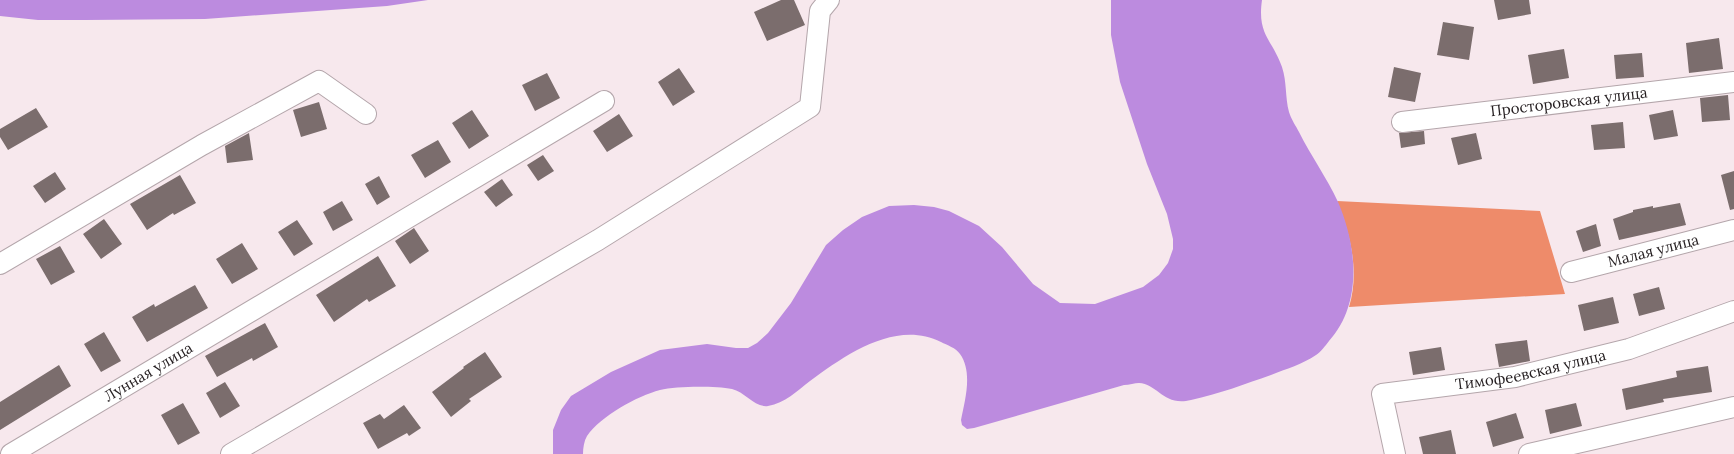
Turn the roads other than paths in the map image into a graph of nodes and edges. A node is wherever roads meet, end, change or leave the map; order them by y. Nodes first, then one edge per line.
1 (829, 0) edge
2 (1734, 82) edge
3 (604, 101) dead end
4 (366, 114) dead end
5 (1402, 122) dead end
6 (1734, 230) edge
7 (0, 264) edge
8 (1571, 272) dead end
9 (1734, 311) edge
10 (1734, 407) edge
11 (11, 454) edge
12 (231, 454) edge
13 (1395, 454) edge
14 (1529, 454) edge

1 - 12 lane
2 - 5 lane, Просторовская улица
3 - 11 lane, Лунная улица
4 - 7 lane
6 - 8 lane, Малая улица
9 - 13 lane, Тимофеевская улица
10 - 14 lane

